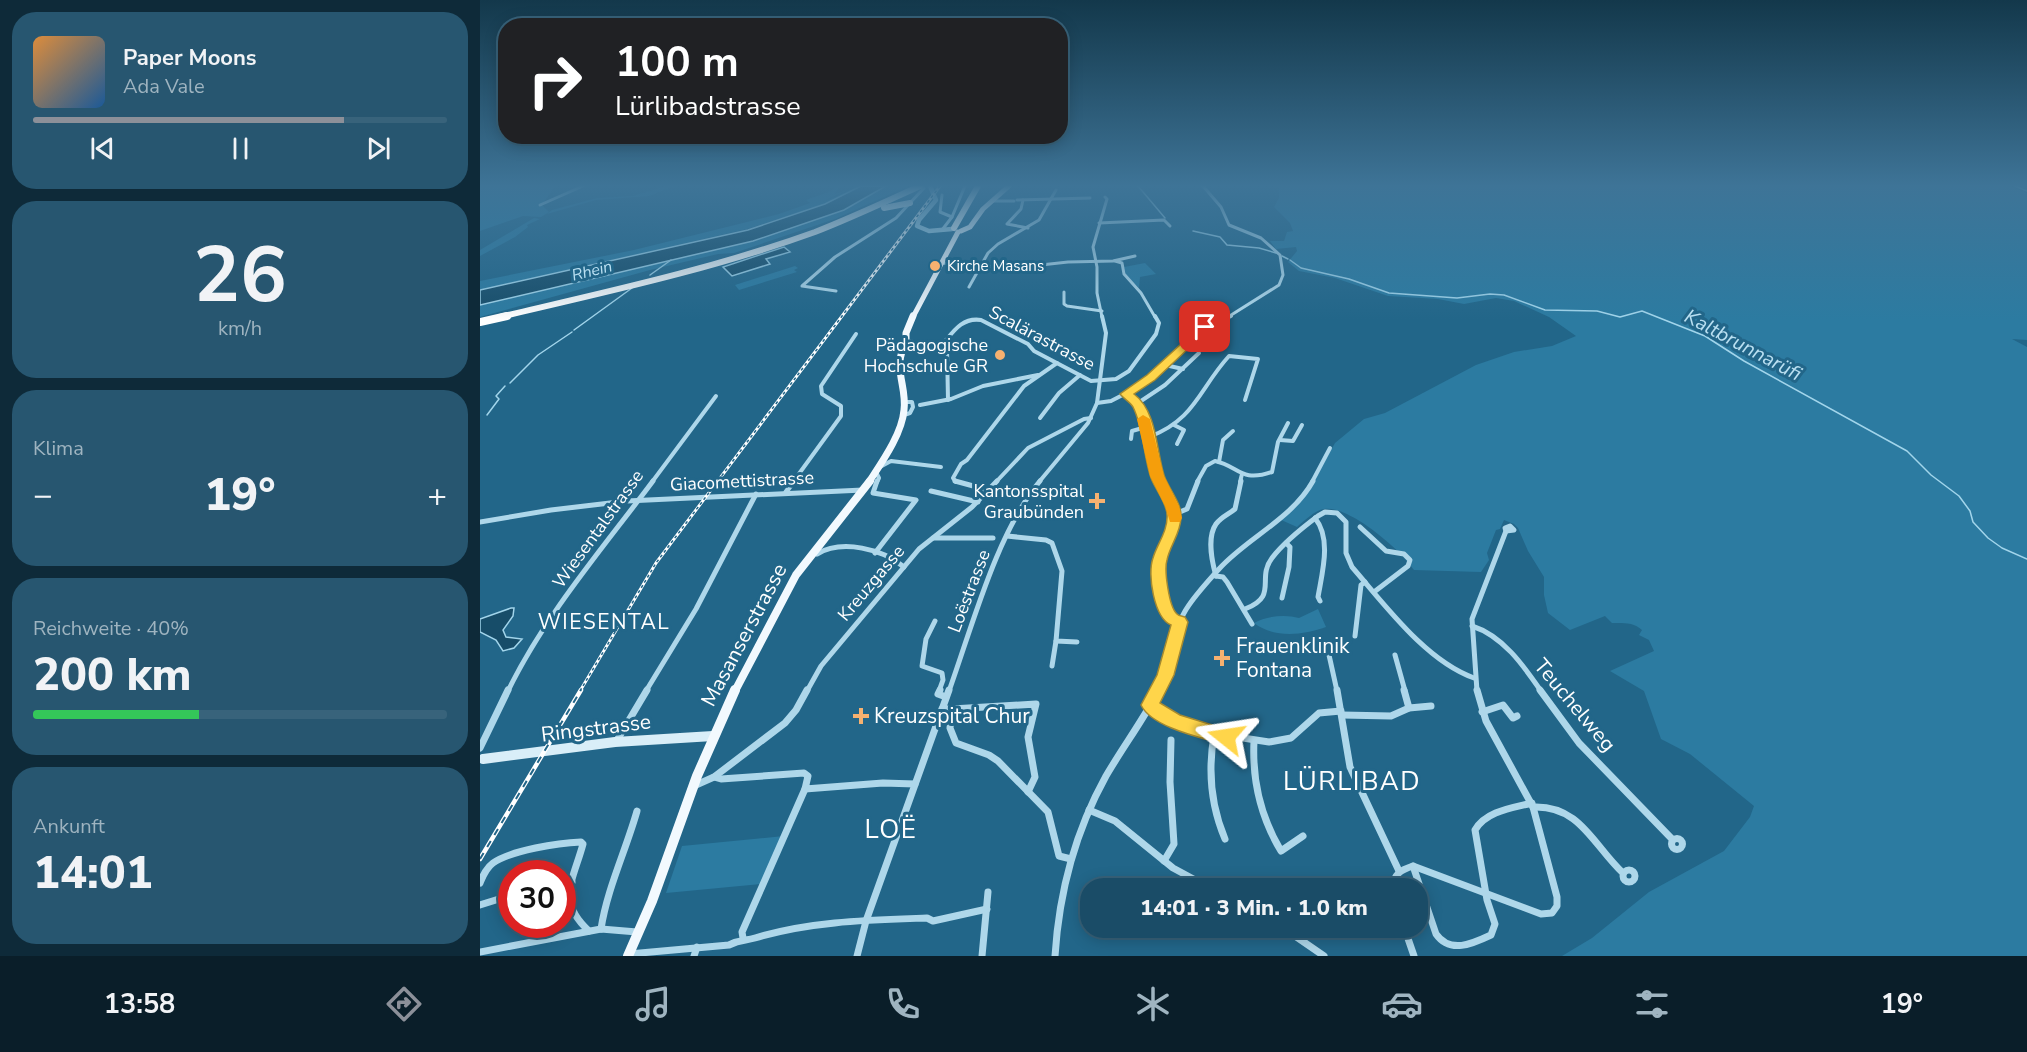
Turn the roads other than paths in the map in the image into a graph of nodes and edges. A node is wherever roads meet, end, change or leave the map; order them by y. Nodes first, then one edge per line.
1 (956, 230) edge
2 (807, 231) edge
3 (816, 231) edge
4 (817, 231) edge
5 (876, 231) edge
6 (1024, 231) edge
7 (1097, 231) edge
8 (1243, 231) edge
9 (813, 232) junction
10 (1135, 256) dead end
11 (1115, 261) junction
12 (1096, 262) junction
13 (942, 263) junction
14 (979, 267) junction
15 (969, 287) dead end
16 (836, 291) dead end
17 (1064, 292) dead end
18 (1102, 311) junction
19 (480, 320) edge
20 (856, 334) dead end
21 (942, 345) junction
22 (907, 346) junction
23 (1199, 353) dead end
24 (1057, 363) junction
25 (1165, 365) junction
26 (1183, 369) junction
27 (1038, 375) junction
28 (1080, 375) junction
29 (1099, 382) junction
30 (1126, 394) junction
31 (716, 396) dead end
32 (948, 400) junction
33 (1245, 400) dead end
34 (1097, 403) junction
35 (1138, 403) junction
36 (920, 405) dead end
37 (1040, 418) dead end
38 (1090, 418) junction
39 (1288, 423) dead end
40 (1174, 424) junction
41 (1302, 425) dead end
42 (1146, 427) junction
43 (1233, 431) dead end
44 (1149, 437) junction
45 (1131, 439) dead end
46 (1280, 440) junction
47 (1178, 444) dead end
48 (1330, 448) dead end
49 (1219, 462) junction
50 (941, 468) dead end
51 (877, 470) junction
52 (1242, 474) junction
53 (864, 490) junction
54 (988, 490) junction
55 (931, 491) dead end
56 (786, 492) junction
57 (756, 494) junction
58 (638, 500) junction
59 (978, 502) junction
60 (1175, 514) junction
61 (1315, 518) junction
62 (480, 522) edge
63 (1360, 526) dead end
64 (1506, 531) dead end
65 (1007, 536) junction
66 (933, 538) junction
67 (993, 538) dead end
68 (1286, 543) junction
69 (875, 553) junction
70 (806, 560) junction
71 (904, 567) junction
72 (1216, 576) junction
73 (1365, 582) junction
74 (1374, 592) junction
75 (1282, 598) dead end
76 (1320, 601) dead end
77 (1245, 609) junction
78 (935, 621) dead end
79 (1180, 622) junction
80 (1252, 624) dead end
81 (1472, 626) junction
82 (1355, 636) dead end
83 (1056, 641) junction
84 (1077, 642) dead end
85 (1329, 655) dead end
86 (1395, 655) dead end
87 (1052, 666) dead end
88 (1474, 678) junction
89 (946, 697) junction
90 (1150, 705) junction
91 (1431, 706) dead end
92 (1409, 708) junction
93 (942, 709) junction
94 (952, 710) junction
95 (1482, 712) junction
96 (1342, 713) junction
97 (1517, 716) dead end
98 (1214, 735) junction
99 (713, 736) junction
100 (1171, 740) dead end
101 (1254, 741) junction
102 (615, 742) junction
103 (481, 755) edge
104 (714, 777) junction
105 (915, 784) junction
106 (693, 786) junction
107 (806, 789) junction
108 (1028, 792) junction
109 (1532, 805) junction
110 (1089, 810) junction
111 (637, 811) dead end
112 (1303, 836) dead end
113 (1225, 839) dead end
114 (1672, 839) dead end
115 (1071, 859) junction
116 (504, 860) edge
117 (1164, 861) junction
118 (498, 862) edge
119 (1413, 866) junction
120 (576, 868) edge
121 (1399, 871) junction
122 (1623, 873) dead end
123 (1190, 878) edge
124 (1394, 878) edge
125 (480, 883) edge
126 (988, 892) dead end
127 (1486, 893) junction
128 (498, 899) edge
129 (480, 905) edge
130 (987, 909) junction
131 (576, 920) edge
132 (866, 921) junction
133 (601, 929) junction
134 (589, 931) junction
135 (641, 932) junction
136 (743, 938) junction
137 (1298, 938) edge
138 (1408, 938) edge
139 (697, 947) junction
140 (480, 952) edge
141 (628, 955) edge
142 (694, 956) edge
143 (857, 956) edge
144 (982, 956) edge
145 (1056, 956) edge
146 (1324, 956) edge
147 (1414, 956) edge

1 - 13 main road, Masanserstrasse
2 - 19 highway
3 - 9 highway
4 - 9 highway
5 - 16 street
6 - 14 street
7 - 12 street, Loëstrasse
8 - 25 street
9 - 19 highway
10 - 11 street
11 - 12 street
11 - 29 street
12 - 14 street
12 - 18 street, Loëstrasse
13 - 14 street
13 - 22 main road, Masanserstrasse
14 - 15 street
17 - 18 street
18 - 29 street, Loëstrasse
20 - 56 street
21 - 22 street
21 - 24 street, Scalärastrasse
21 - 32 street
22 - 51 main road, Masanserstrasse
23 - 26 street
24 - 27 street
24 - 28 street, Scalärastrasse
25 - 26 street
25 - 30 street
26 - 35 street
27 - 32 street
27 - 54 street
28 - 29 street, Scalärastrasse
28 - 37 street
29 - 34 street, Loëstrasse
30 - 34 street
30 - 35 street
31 - 58 street, Wiesentalstrasse
32 - 36 street
33 - 40 street
34 - 38 street, Loëstrasse
35 - 42 street
38 - 54 street, Kreuzgasse
38 - 65 street, Loëstrasse
39 - 46 street
40 - 44 street
40 - 47 street
41 - 46 street
42 - 44 street
42 - 45 street
43 - 49 street
44 - 60 street
46 - 52 street
48 - 72 street
49 - 52 street
49 - 60 street
50 - 51 street
51 - 53 main road, Masanserstrasse
51 - 69 street
52 - 72 street
53 - 56 street, Giacomettistrasse
53 - 70 main road, Masanserstrasse
54 - 59 street, Kreuzgasse
55 - 59 street
56 - 57 street, Giacomettistrasse
57 - 58 street, Giacomettistrasse
57 - 102 street
58 - 62 street, Giacomettistrasse
58 - 103 street, Wiesentalstrasse
59 - 66 street, Kreuzgasse
60 - 79 street
61 - 68 street
61 - 73 street
61 - 76 street
63 - 74 street
64 - 81 street
65 - 83 street
65 - 89 street, Loëstrasse
66 - 67 street
66 - 71 street, Kreuzgasse
68 - 75 street
68 - 77 street
69 - 70 street
69 - 71 street
70 - 99 main road, Masanserstrasse
71 - 104 street, Kreuzgasse
72 - 77 street
72 - 79 street
73 - 74 street
73 - 82 street
74 - 88 street
77 - 80 street
78 - 89 street
79 - 90 street
81 - 88 street
81 - 114 street, Teuchelweg
83 - 84 street
83 - 87 street
85 - 96 street
86 - 92 street
88 - 95 street
89 - 93 street, Loëstrasse
90 - 98 street
90 - 110 street
91 - 92 street
92 - 96 street
93 - 94 street
93 - 105 street, Loëstrasse
94 - 108 street
94 - 108 street
95 - 97 street
95 - 109 street
96 - 101 street
96 - 121 street
98 - 101 street
98 - 113 street
99 - 102 main road, Ringstrasse
99 - 106 main road, Masanserstrasse
100 - 117 street
101 - 112 street
102 - 103 main road, Ringstrasse
104 - 106 street, Kreuzgasse
104 - 107 street
105 - 107 street
105 - 132 street, Loëstrasse
106 - 135 main road, Masanserstrasse
107 - 136 street
108 - 115 street
109 - 122 street
109 - 127 street
109 - 127 street
110 - 115 street
110 - 117 street
111 - 133 street
115 - 145 street
116 - 120 street
117 - 123 street
118 - 125 street
119 - 121 street
119 - 127 street
119 - 127 street
121 - 124 street
126 - 130 street
128 - 129 street
130 - 132 street
130 - 144 street
131 - 134 street
132 - 136 street
132 - 143 street, Loëstrasse
133 - 134 street
133 - 135 street
134 - 140 street
135 - 141 main road, Masanserstrasse
136 - 139 street
137 - 146 street
138 - 147 street
139 - 141 street
139 - 142 street

